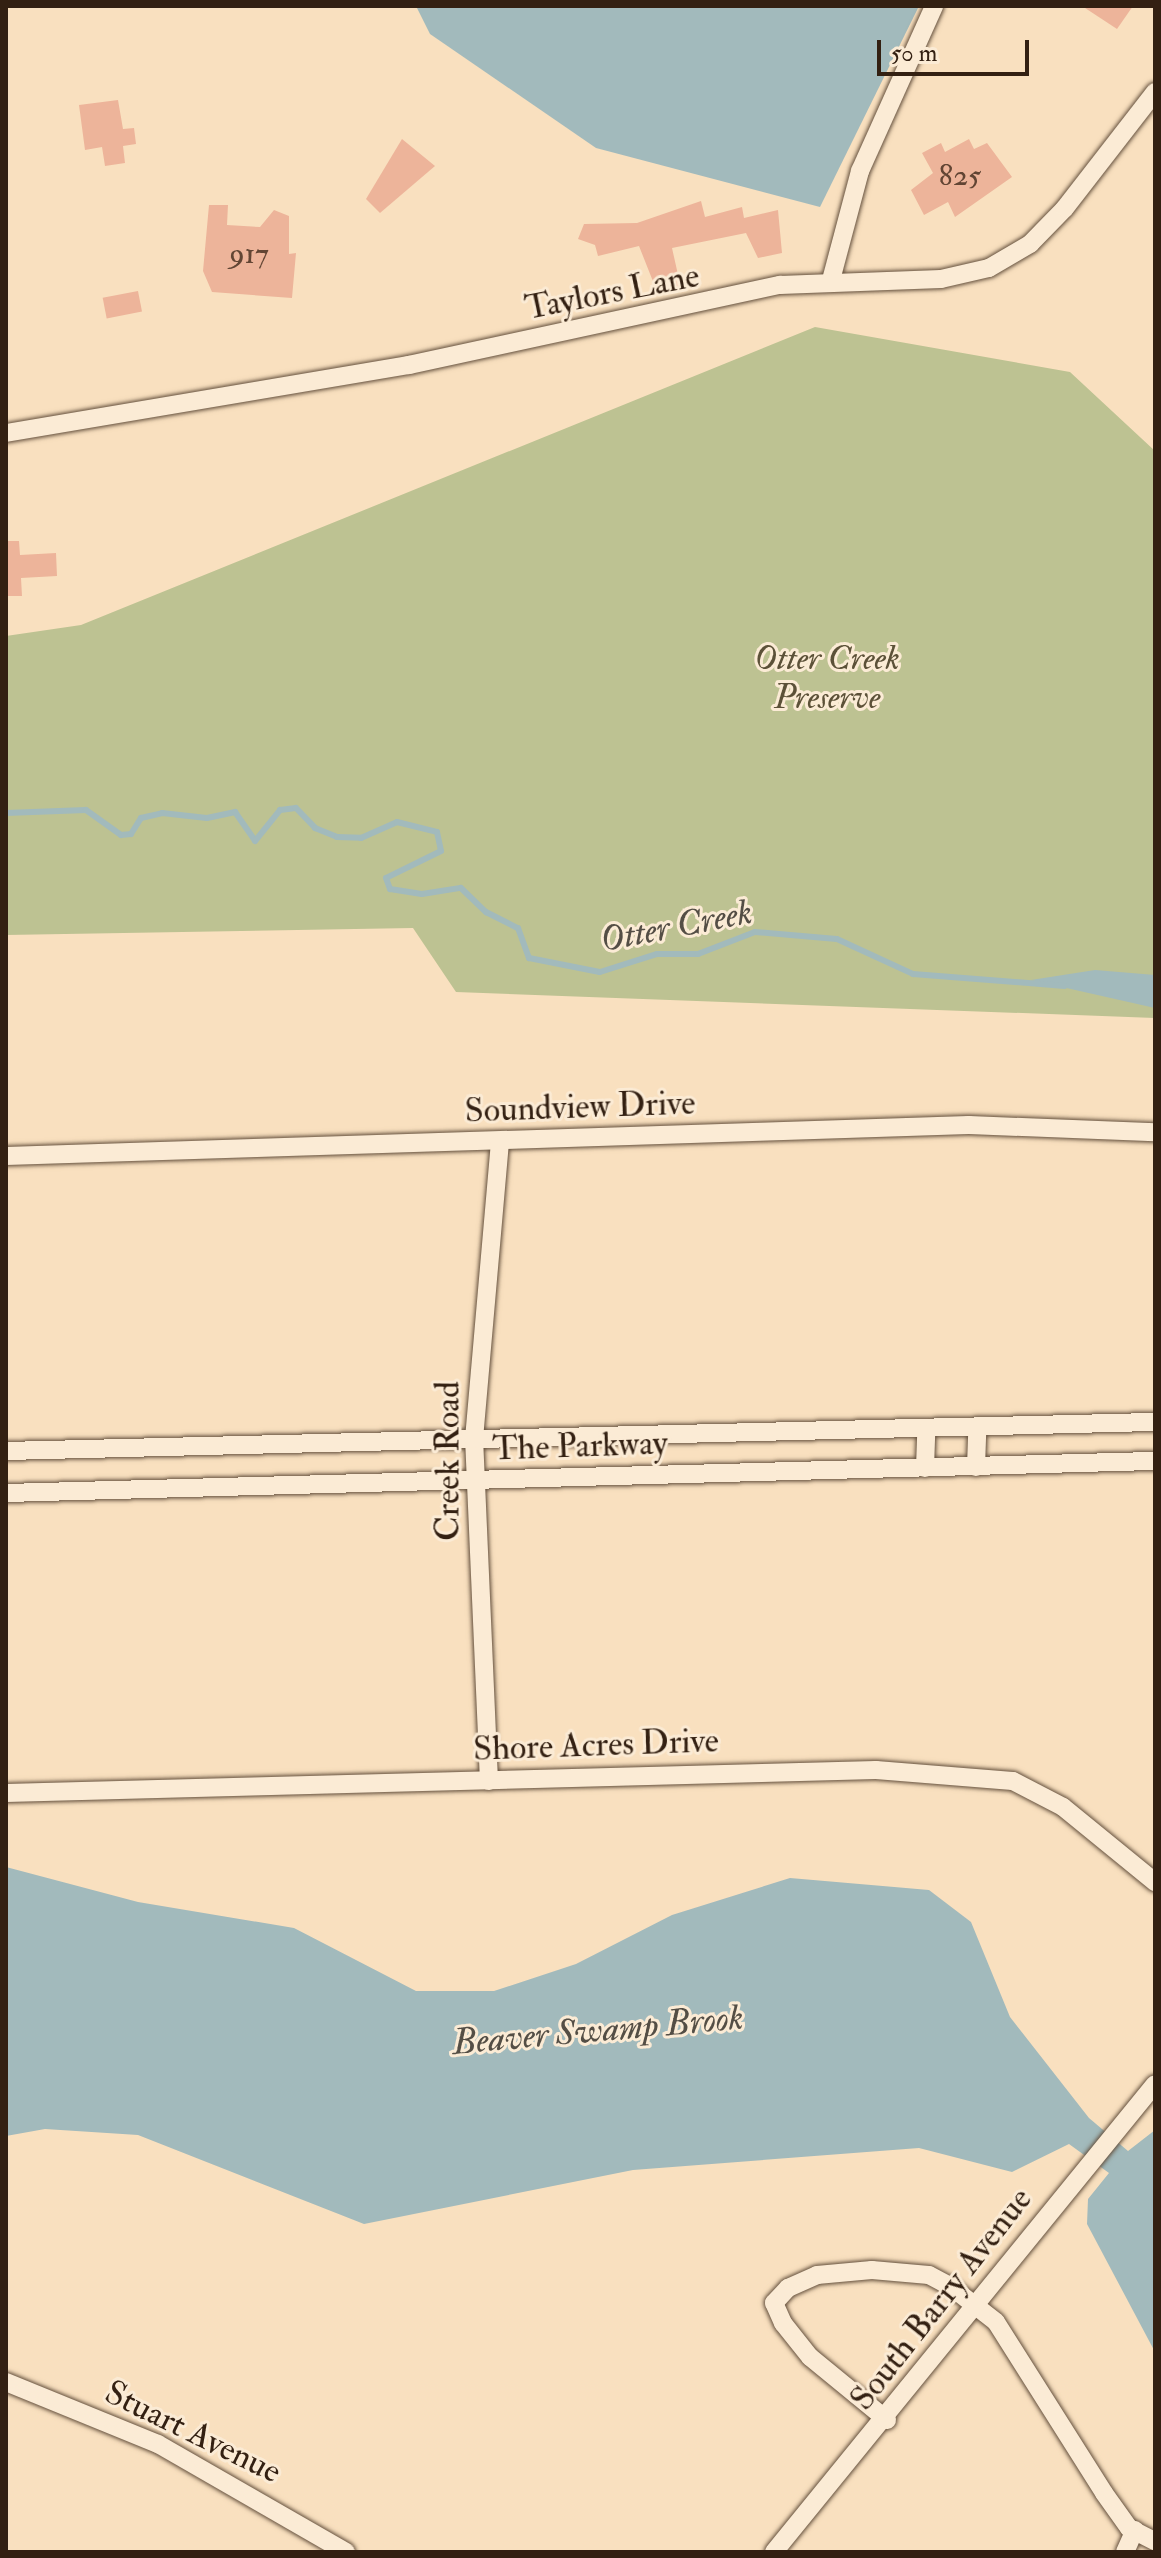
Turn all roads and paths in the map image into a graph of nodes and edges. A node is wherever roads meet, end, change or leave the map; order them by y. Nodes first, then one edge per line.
1 (934, 6) edge
2 (1155, 92) edge
3 (831, 280) junction
4 (6, 433) edge
5 (1155, 1132) edge
6 (500, 1143) junction
7 (6, 1156) edge
8 (1155, 1422) edge
9 (977, 1429) junction
10 (926, 1431) junction
11 (474, 1439) junction
12 (6, 1451) edge
13 (1155, 1461) edge
14 (976, 1467) junction
15 (925, 1468) junction
16 (477, 1481) junction
17 (6, 1493) edge
18 (489, 1781) junction
19 (6, 1793) edge
20 (1155, 1882) edge
21 (1155, 2084) edge
22 (977, 2307) junction
23 (6, 2382) edge
24 (887, 2420) junction
25 (1135, 2530) junction
26 (1155, 2541) edge
27 (346, 2552) edge
28 (774, 2552) edge
29 (1125, 2552) edge

1 - 3 street
2 - 3 street, Taylors Lane
3 - 4 street, Taylors Lane
5 - 6 street, Soundview Drive
6 - 7 street, Soundview Drive
6 - 11 street, Creek Road
8 - 9 street, The Parkway
9 - 10 street, The Parkway
9 - 14 street
10 - 11 street, The Parkway
10 - 15 street
11 - 12 street, The Parkway
11 - 16 street, Creek Road
13 - 14 street, The Parkway
14 - 15 street, The Parkway
15 - 16 street, The Parkway
16 - 17 street, The Parkway
16 - 18 street, Creek Road
18 - 19 street, Shore Acres Drive
18 - 20 street, Shore Acres Drive
21 - 22 street, South Barry Avenue
22 - 24 street, South Barry Avenue
22 - 24 street
22 - 25 street
23 - 27 street, Stuart Avenue
24 - 28 street, South Barry Avenue
25 - 26 street
25 - 29 street

